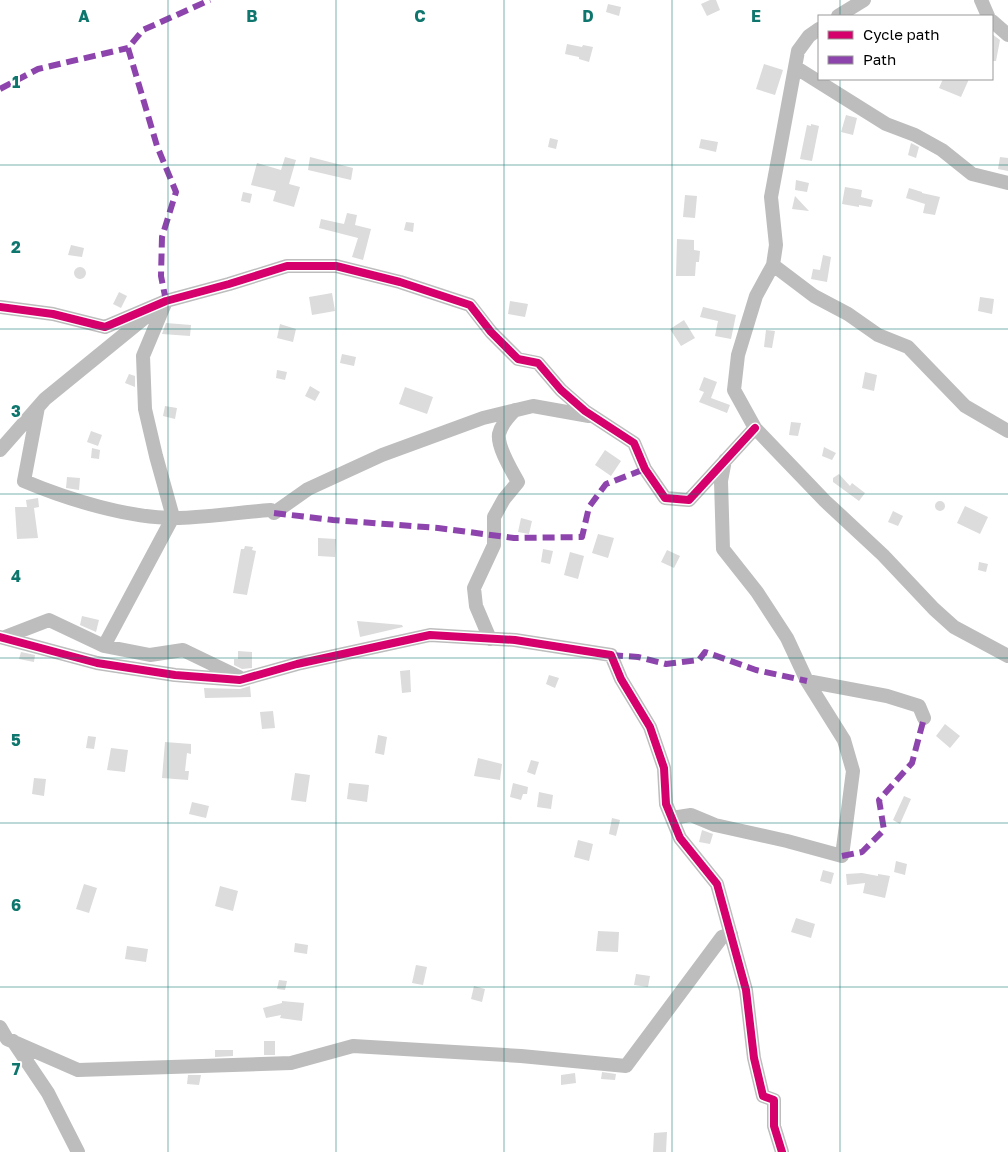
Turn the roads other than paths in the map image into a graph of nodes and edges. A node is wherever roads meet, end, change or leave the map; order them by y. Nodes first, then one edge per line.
1 (864, 0) edge
2 (981, 0) edge
3 (840, 15) edge
4 (988, 15) edge
5 (993, 22) edge
6 (818, 30) edge
7 (1008, 35) edge
8 (795, 67) junction
9 (1008, 183) edge
10 (773, 265) junction
11 (166, 301) junction
12 (0, 307) edge
13 (38, 407) junction
14 (515, 410) junction
15 (593, 416) junction
16 (755, 428) junction
17 (1008, 431) edge
18 (0, 450) edge
19 (726, 460) junction
20 (173, 517) junction
21 (2, 637) edge
22 (490, 639) junction
23 (104, 646) junction
24 (1008, 656) edge
25 (244, 679) junction
26 (807, 681) junction
27 (924, 718) dead end
28 (672, 818) junction
29 (730, 934) junction
30 (3, 1033) edge
31 (78, 1152) edge
32 (782, 1152) edge

1 - 3 street
2 - 4 street
5 - 7 street
6 - 8 street
8 - 9 street
8 - 10 street
10 - 16 street
10 - 17 street
11 - 12 street
11 - 13 street
11 - 15 street
11 - 20 street
13 - 18 street
13 - 20 street
14 - 15 street
14 - 20 street
14 - 22 street
15 - 19 street
16 - 19 street
16 - 24 street
19 - 26 street
20 - 23 street
21 - 23 street
21 - 25 street
22 - 25 street
22 - 28 street
23 - 25 street
26 - 27 street
26 - 28 street
28 - 29 street
29 - 30 street
29 - 32 street
30 - 31 street

